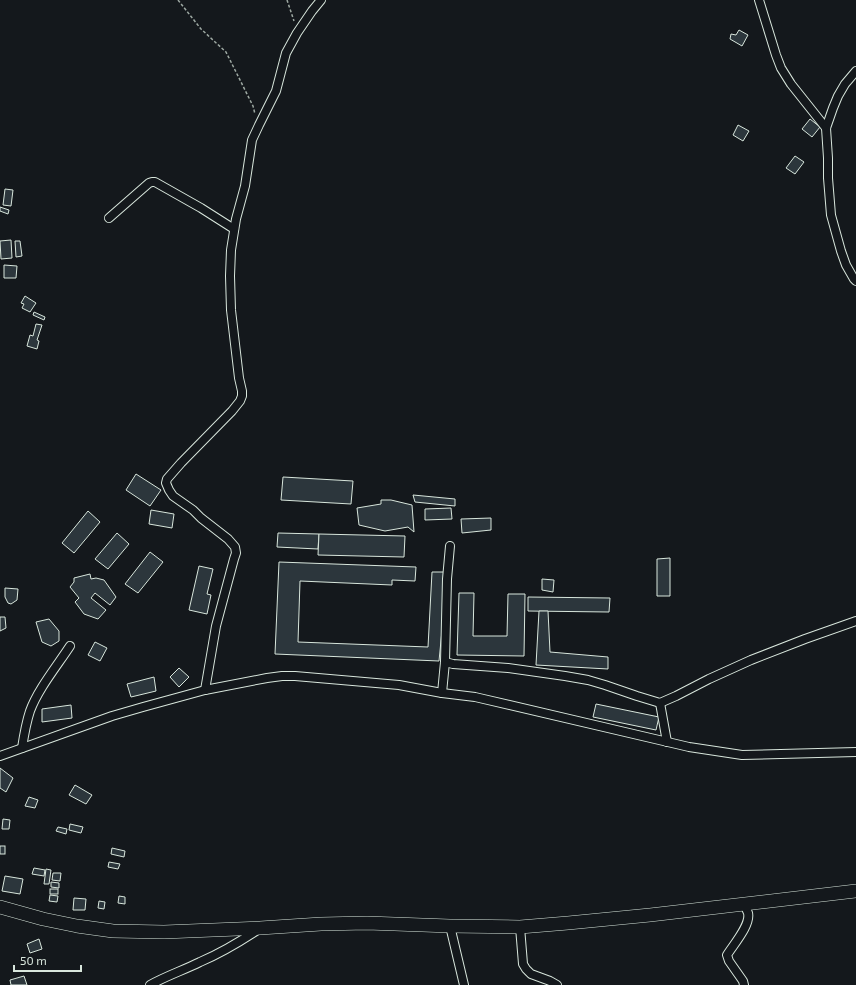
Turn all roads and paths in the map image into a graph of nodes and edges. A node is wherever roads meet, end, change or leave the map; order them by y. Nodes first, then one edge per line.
1 (178, 0) edge
2 (287, 0) edge
3 (321, 0) edge
4 (759, 0) edge
5 (297, 33) junction
6 (856, 71) edge
7 (259, 125) junction
8 (826, 128) junction
9 (109, 218) dead end
10 (234, 229) junction
11 (856, 281) edge
12 (450, 546) dead end
13 (856, 620) edge
14 (70, 646) dead end
15 (445, 662) junction
16 (205, 690) junction
17 (442, 693) junction
18 (660, 703) junction
19 (667, 742) junction
20 (22, 748) junction
21 (856, 752) edge
22 (0, 756) edge
23 (856, 891) edge
24 (744, 905) junction
25 (0, 907) edge
26 (450, 926) junction
27 (520, 927) junction
28 (260, 928) junction
29 (150, 985) edge
30 (464, 985) edge
31 (557, 985) edge
32 (744, 985) edge

1 - 7 path
2 - 5 path
3 - 5 street
4 - 8 street
5 - 7 street
6 - 8 street
7 - 10 street
8 - 11 street
9 - 10 street
10 - 16 street
12 - 15 street
13 - 18 street
14 - 20 street
15 - 17 street
15 - 18 street
16 - 17 street
16 - 20 street
17 - 19 street
18 - 19 street
19 - 21 street
20 - 22 street
23 - 24 main road
24 - 27 main road
24 - 32 street
25 - 28 main road
26 - 27 main road
26 - 28 main road
26 - 30 street
27 - 31 street
28 - 29 street

